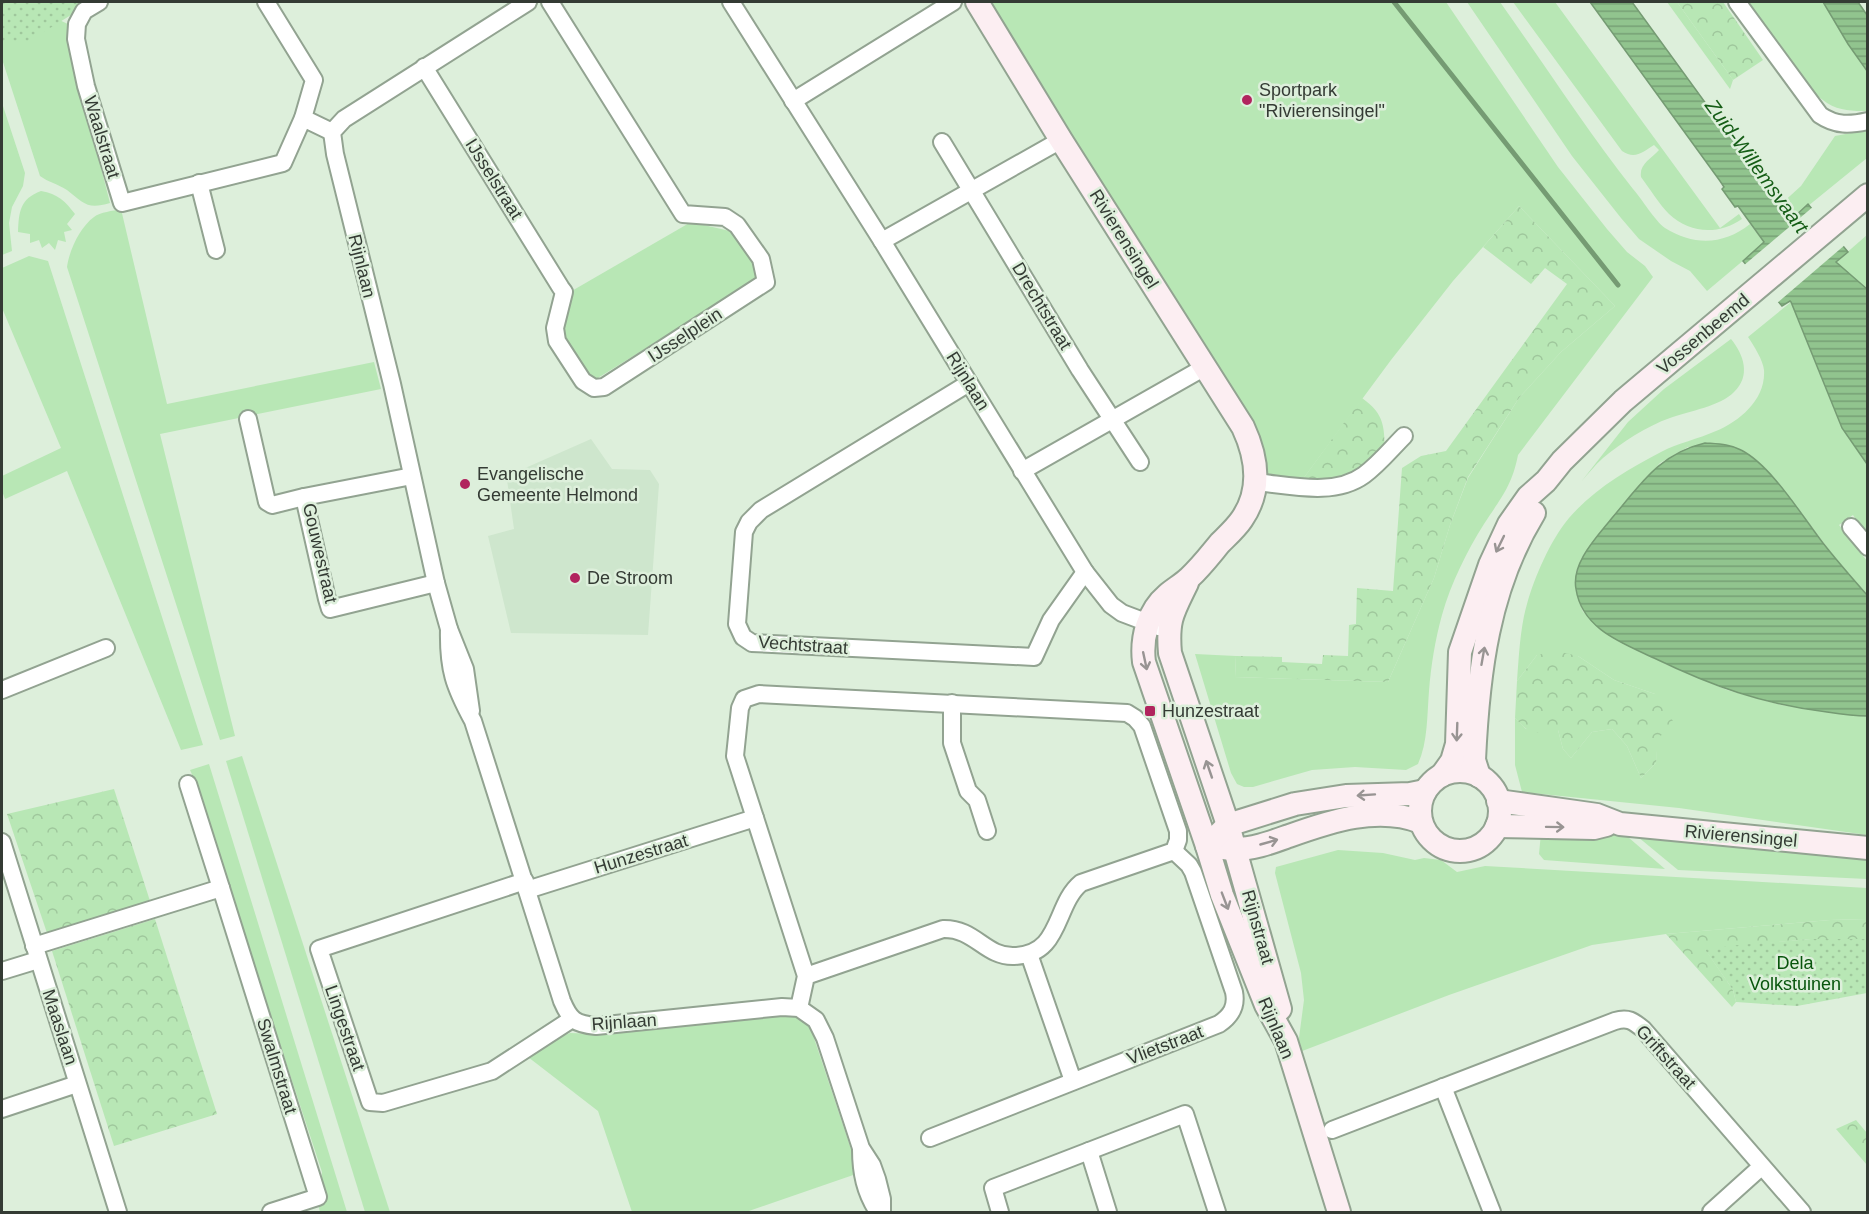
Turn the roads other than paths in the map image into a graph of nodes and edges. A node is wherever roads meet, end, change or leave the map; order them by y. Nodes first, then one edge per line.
1 (99, 2) edge
2 (266, 2) edge
3 (528, 2) edge
4 (550, 2) edge
5 (730, 2) edge
6 (953, 2) edge
7 (977, 2) edge
8 (1737, 2) edge
9 (424, 67) junction
10 (793, 101) junction
11 (303, 118) junction
12 (1868, 121) edge
13 (332, 132) junction
14 (1061, 140) junction
15 (942, 142) dead end
16 (199, 183) junction
17 (973, 192) junction
18 (1868, 195) edge
19 (882, 241) junction
20 (216, 250) dead end
21 (564, 292) joint
22 (1205, 367) junction
23 (969, 383) junction
24 (248, 419) dead end
25 (1112, 420) junction
26 (1404, 436) dead end
27 (1140, 462) dead end
28 (1022, 471) junction
29 (412, 476) junction
30 (1546, 481) junction
31 (1255, 482) junction
32 (304, 497) junction
33 (1851, 527) dead end
34 (1868, 547) edge
35 (1085, 572) junction
36 (436, 583) junction
37 (1158, 627) junction
38 (106, 648) dead end
39 (2, 690) edge
40 (952, 703) junction
41 (1442, 775) junction
42 (1479, 776) junction
43 (188, 784) dead end
44 (1425, 791) junction
45 (1498, 801) junction
46 (755, 818) junction
47 (1421, 822) junction
48 (1616, 823) junction
49 (1228, 825) junction
50 (1497, 826) junction
51 (987, 831) dead end
52 (2, 845) edge
53 (1207, 846) junction
54 (1868, 848) edge
55 (1235, 849) junction
56 (1174, 851) junction
57 (526, 886) junction
58 (221, 888) junction
59 (36, 953) junction
60 (1029, 954) junction
61 (2, 971) edge
62 (806, 976) junction
63 (799, 1008) junction
64 (572, 1019) junction
65 (1286, 1041) junction
66 (1073, 1081) junction
67 (77, 1084) junction
68 (1443, 1088) junction
69 (2, 1109) edge
70 (1332, 1130) dead end
71 (930, 1138) dead end
72 (1089, 1152) junction
73 (1761, 1167) junction
74 (118, 1212) edge
75 (271, 1212) edge
76 (880, 1212) edge
77 (1000, 1212) edge
78 (1108, 1212) edge
79 (1217, 1212) edge
80 (1339, 1212) edge
81 (1492, 1212) edge
82 (1711, 1212) edge
83 (1802, 1212) edge

1 - 16 street, Waalstraat
2 - 11 street, Waalstraat
3 - 9 street
4 - 21 street, IJsselplein
5 - 10 street, Rijnlaan
6 - 10 street
7 - 14 street, Rivierensingel
8 - 12 street
9 - 13 street
9 - 21 street, IJsselstraat
10 - 19 street, Rijnlaan
11 - 13 street
11 - 16 street, Waalstraat
13 - 29 street, Rijnlaan
14 - 17 street
14 - 22 street, Rivierensingel
15 - 17 street, Drechtstraat
16 - 20 street
17 - 19 street
17 - 25 street, Drechtstraat
18 - 30 street, Vossenbeemd
19 - 23 street, Rijnlaan
22 - 25 street
22 - 31 street, Rivierensingel
23 - 28 street, Rijnlaan
23 - 35 street, Vechtstraat
24 - 32 street
25 - 27 street, Drechtstraat
25 - 28 street
26 - 31 street
28 - 35 street, Rijnlaan
29 - 32 street, Gouwestraat
29 - 36 street, Rijnlaan
30 -> 41 street, Vossenbeemd
42 -> 30 street, Vossenbeemd
31 - 37 street, Rivierensingel
32 - 36 street, Gouwestraat
33 - 34 street
35 - 37 street, Rijnlaan
36 - 57 street, Rijnlaan
49 -> 37 street, Rivierensingel
37 -> 53 street, Rivierensingel
38 - 39 street
40 - 46 street
40 - 51 street
40 - 56 street
41 - 42 street
41 - 44 street
42 - 45 street
43 - 58 street, Swalmstraat
44 - 47 street
44 -> 49 street
45 - 48 street, Rivierensingel
45 - 50 street
46 - 57 street, Hunzestraat
46 - 62 street
47 - 50 street
55 -> 47 street
50 -> 48 street, Rivierensingel
48 - 54 street, Rivierensingel
49 - 53 street
49 - 55 street, Rivierensingel
52 - 59 street, Maaslaan
53 - 55 street
53 -> 65 street, Rijnlaan
55 - 65 street, Rijnstraat
56 - 60 street
56 - 66 street, Vlietstraat
57 - 64 street, Rijnlaan
57 - 64 street, Lingestraat
58 - 59 street
58 - 75 street, Swalmstraat
59 - 61 street
59 - 67 street, Maaslaan
60 - 62 street
60 - 66 street
62 - 63 street
63 - 64 street, Rijnlaan
63 - 76 street
65 - 80 street, Rijnlaan
66 - 71 street, Vlietstraat
67 - 69 street
67 - 74 street, Maaslaan
68 - 70 street, Griftstraat
68 - 73 street, Griftstraat
68 - 81 street
72 - 77 street
72 - 78 street
72 - 79 street
73 - 82 street
73 - 83 street, Griftstraat

